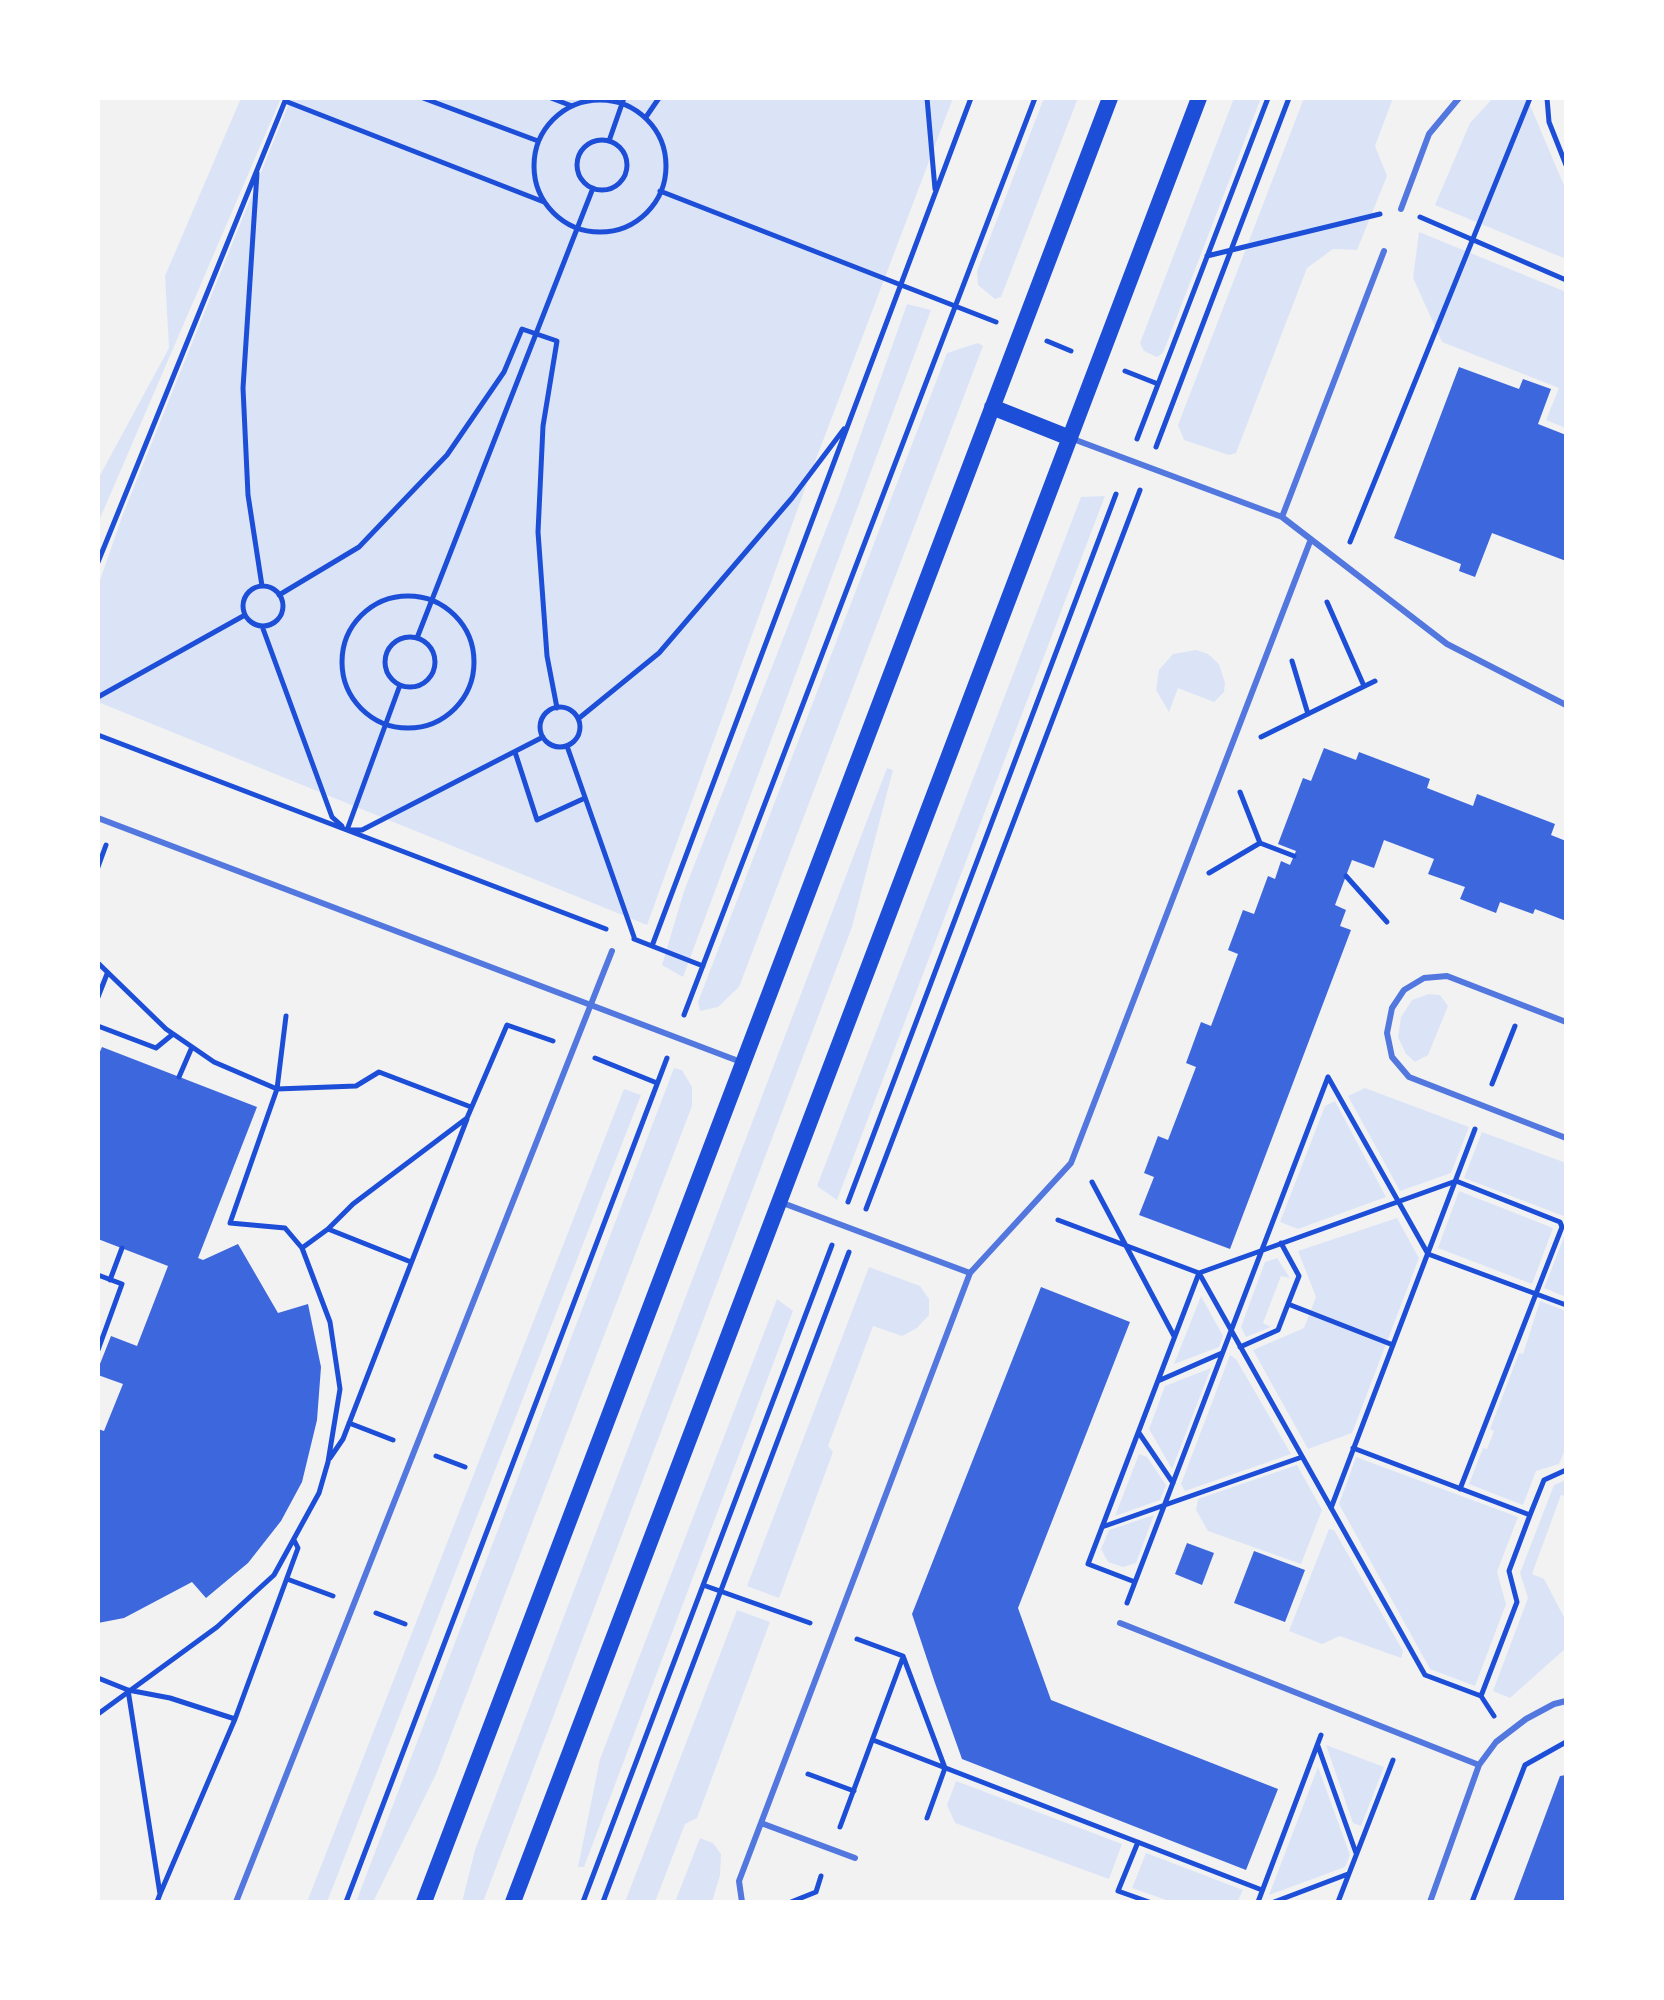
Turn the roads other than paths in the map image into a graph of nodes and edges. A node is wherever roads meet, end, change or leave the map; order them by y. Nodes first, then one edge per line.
1 (1110, 98) edge
2 (1199, 98) edge
3 (1459, 98) edge
4 (1401, 209) road end
5 (1384, 251) dead end
6 (992, 407) junction
7 (1070, 438) junction
8 (1282, 517) junction
9 (1311, 539) junction
10 (1566, 705) edge
11 (98, 818) edge
12 (612, 951) dead end
13 (591, 1005) junction
14 (1566, 1022) edge
15 (741, 1062) junction
16 (1566, 1138) edge
17 (777, 1200) junction
18 (970, 1273) junction
19 (1120, 1623) road end
20 (1566, 1701) edge
21 (1479, 1765) junction
22 (761, 1823) junction
23 (855, 1858) dead end
24 (236, 1902) edge
25 (424, 1902) edge
26 (513, 1902) edge
27 (742, 1902) edge
28 (1430, 1902) edge

1 - 6 main road
2 - 7 main road
3 - 4 lane
5 - 8 lane
6 - 7 main road
6 - 15 main road
7 - 8 lane
7 - 17 main road
8 - 9 lane
9 - 10 lane
9 - 18 lane
11 - 13 lane
12 - 13 lane
13 - 15 lane
13 - 24 lane
14 - 16 lane
15 - 25 main road
17 - 18 lane
17 - 26 main road
18 - 22 lane
19 - 21 lane
20 - 21 lane
21 - 28 lane
22 - 23 lane
22 - 27 lane

